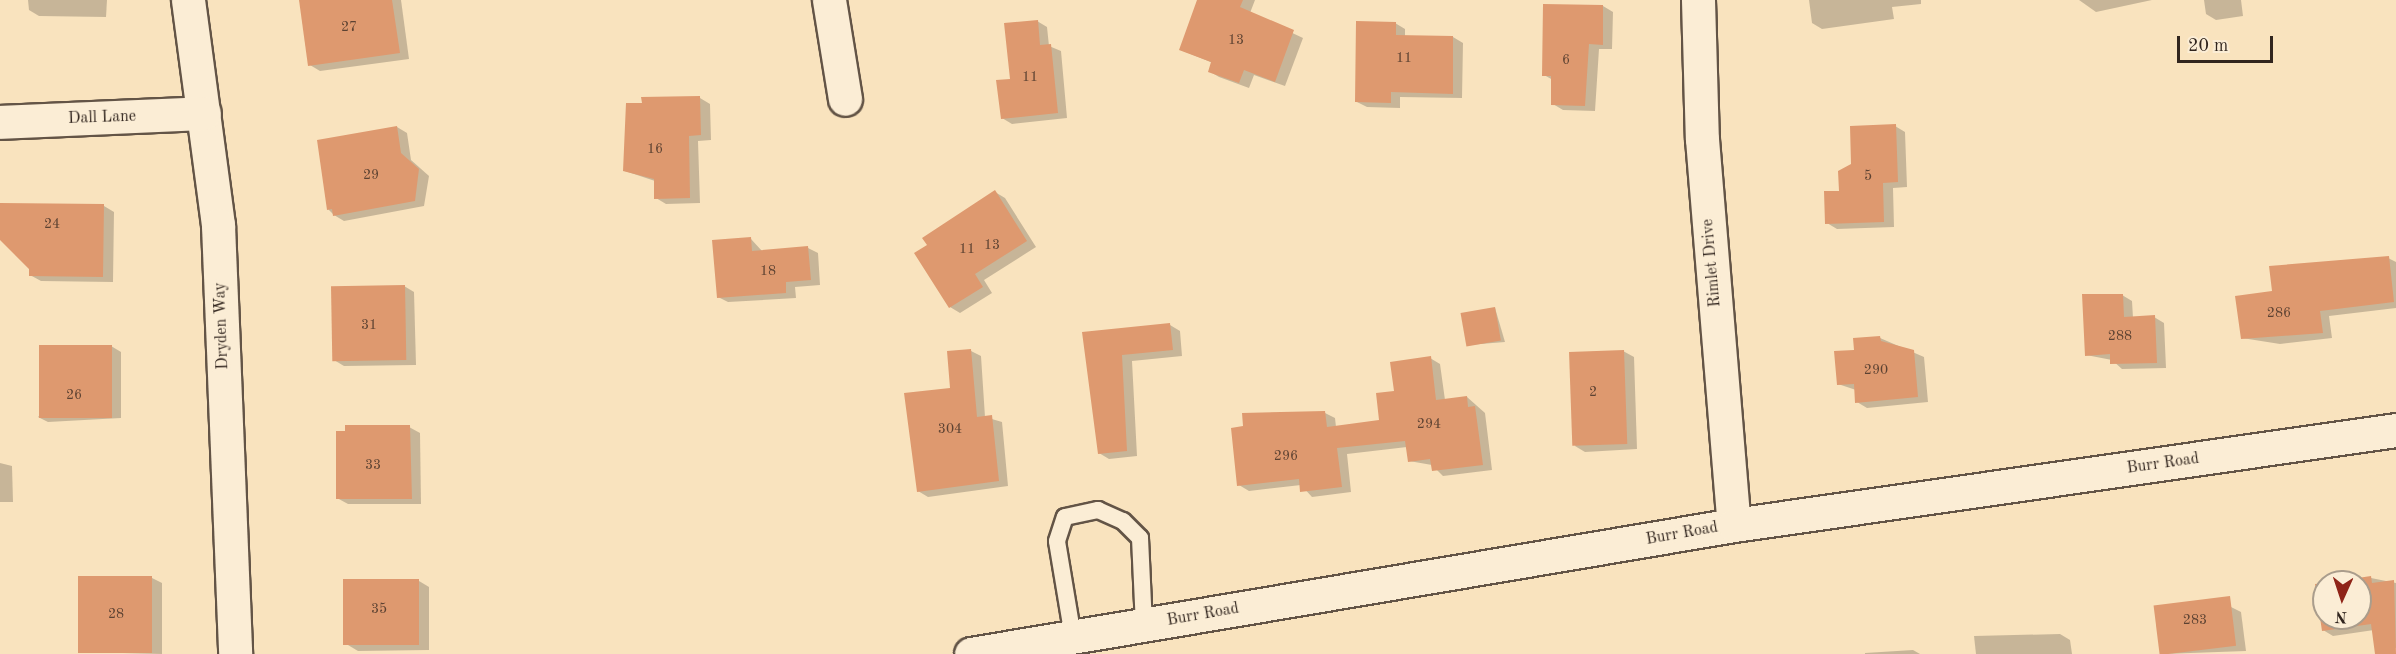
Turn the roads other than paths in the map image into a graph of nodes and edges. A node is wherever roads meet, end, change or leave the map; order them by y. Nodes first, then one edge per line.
1 (188, 0) edge
2 (829, 0) edge
3 (1698, 0) edge
4 (845, 99) dead end
5 (204, 113) junction
6 (0, 122) edge
7 (2396, 430) edge
8 (1734, 525) junction
9 (1144, 625) junction
10 (1073, 637) junction
11 (235, 654) edge
12 (971, 654) edge

1 - 5 street, Dryden Way
2 - 4 street
3 - 8 street, Rimlet Drive
5 - 6 street, Dall Lane
5 - 11 street, Dryden Way
7 - 8 street, Burr Road
8 - 9 street, Burr Road
9 - 10 street, Burr Road
9 - 10 lane
10 - 12 street, Burr Road

